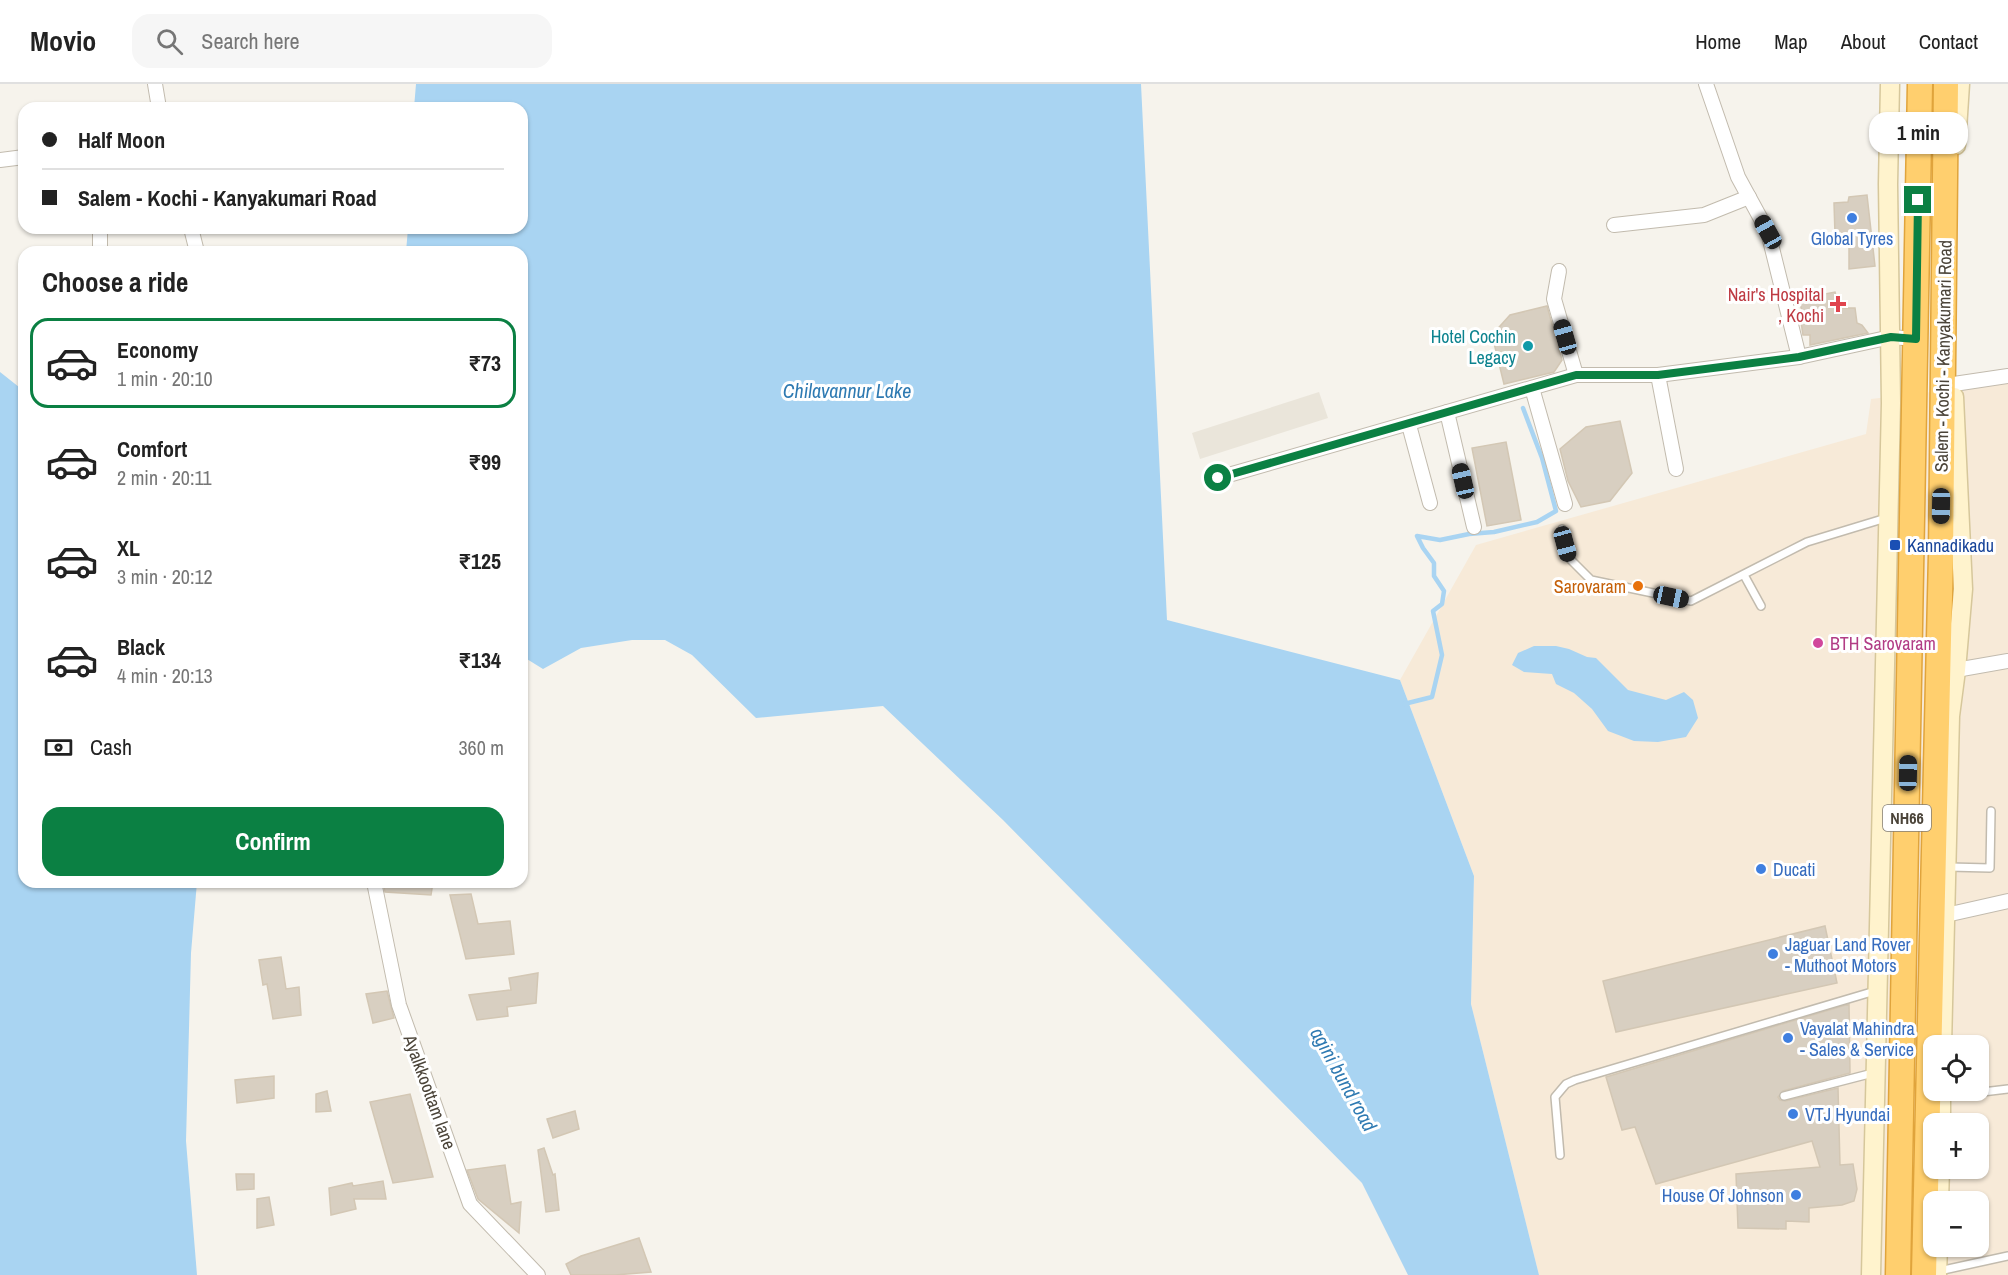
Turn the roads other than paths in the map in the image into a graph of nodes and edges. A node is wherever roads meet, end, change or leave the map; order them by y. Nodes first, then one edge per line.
1 (155, 84) edge
2 (1706, 84) edge
3 (1890, 84) edge
4 (1920, 84) edge
5 (1946, 84) edge
6 (1960, 84) edge
7 (158, 102) edge
8 (18, 158) edge
9 (0, 160) edge
10 (1749, 197) junction
11 (1614, 225) dead end
12 (1559, 271) dead end
13 (1891, 337) junction
14 (1916, 339) junction
15 (1799, 357) junction
16 (1576, 375) junction
17 (1658, 375) junction
18 (2008, 376) edge
19 (1954, 384) junction
20 (1532, 388) junction
21 (1447, 412) junction
22 (1409, 424) junction
23 (1676, 468) dead end
24 (1218, 478) dead end
25 (1430, 503) dead end
26 (1565, 504) dead end
27 (1888, 517) junction
28 (1474, 527) dead end
29 (1562, 529) dead end
30 (1744, 576) junction
31 (1761, 606) dead end
32 (1950, 618) junction
33 (2008, 660) edge
34 (1956, 670) junction
35 (1991, 811) dead end
36 (1907, 819) junction
37 (1935, 819) junction
38 (1946, 867) junction
39 (375, 888) edge
40 (2008, 902) edge
41 (1946, 915) junction
42 (1877, 991) junction
43 (1942, 1035) edge
44 (1875, 1072) junction
45 (2008, 1089) edge
46 (1989, 1090) edge
47 (1784, 1096) dead end
48 (1560, 1155) dead end
49 (2008, 1256) edge
50 (1936, 1257) edge
51 (1932, 1274) edge
52 (538, 1275) edge
53 (1871, 1275) edge
54 (1898, 1275) edge

1 - 7 street
2 - 10 street
3 - 13 street
4 - 14 highway, Salem - Kochi - Kanyakumari Road / NH66
5 - 32 highway, Salem - Kochi - Kanyakumari Road / NH66
6 - 19 street
8 - 9 street
10 - 11 street
10 - 15 street
12 - 16 street
13 - 14 street
13 - 15 street
13 - 27 street
14 - 36 highway, Salem - Kochi - Kanyakumari Road / NH66
15 - 17 street
16 - 17 street
16 - 20 street
17 - 23 street
18 - 19 street
19 - 32 street
20 - 21 street
20 - 26 street
21 - 22 street
21 - 28 street
22 - 24 street
22 - 25 street
27 - 30 lane
27 - 42 street
29 - 30 lane
30 - 31 lane
32 - 34 street
32 - 37 highway, Salem - Kochi - Kanyakumari Road / NH66
33 - 34 street
34 - 38 street
35 - 38 lane
36 - 37 highway
36 - 54 highway, Salem - Kochi - Kanyakumari Road / NH66
37 - 51 highway, Salem - Kochi - Kanyakumari Road / NH66
38 - 41 street
39 - 52 street, Ayalkkoottam lane
40 - 41 street
41 - 43 street
42 - 44 street
42 - 48 lane
44 - 47 lane
44 - 53 street
45 - 46 lane
49 - 51 lane
50 - 51 street

